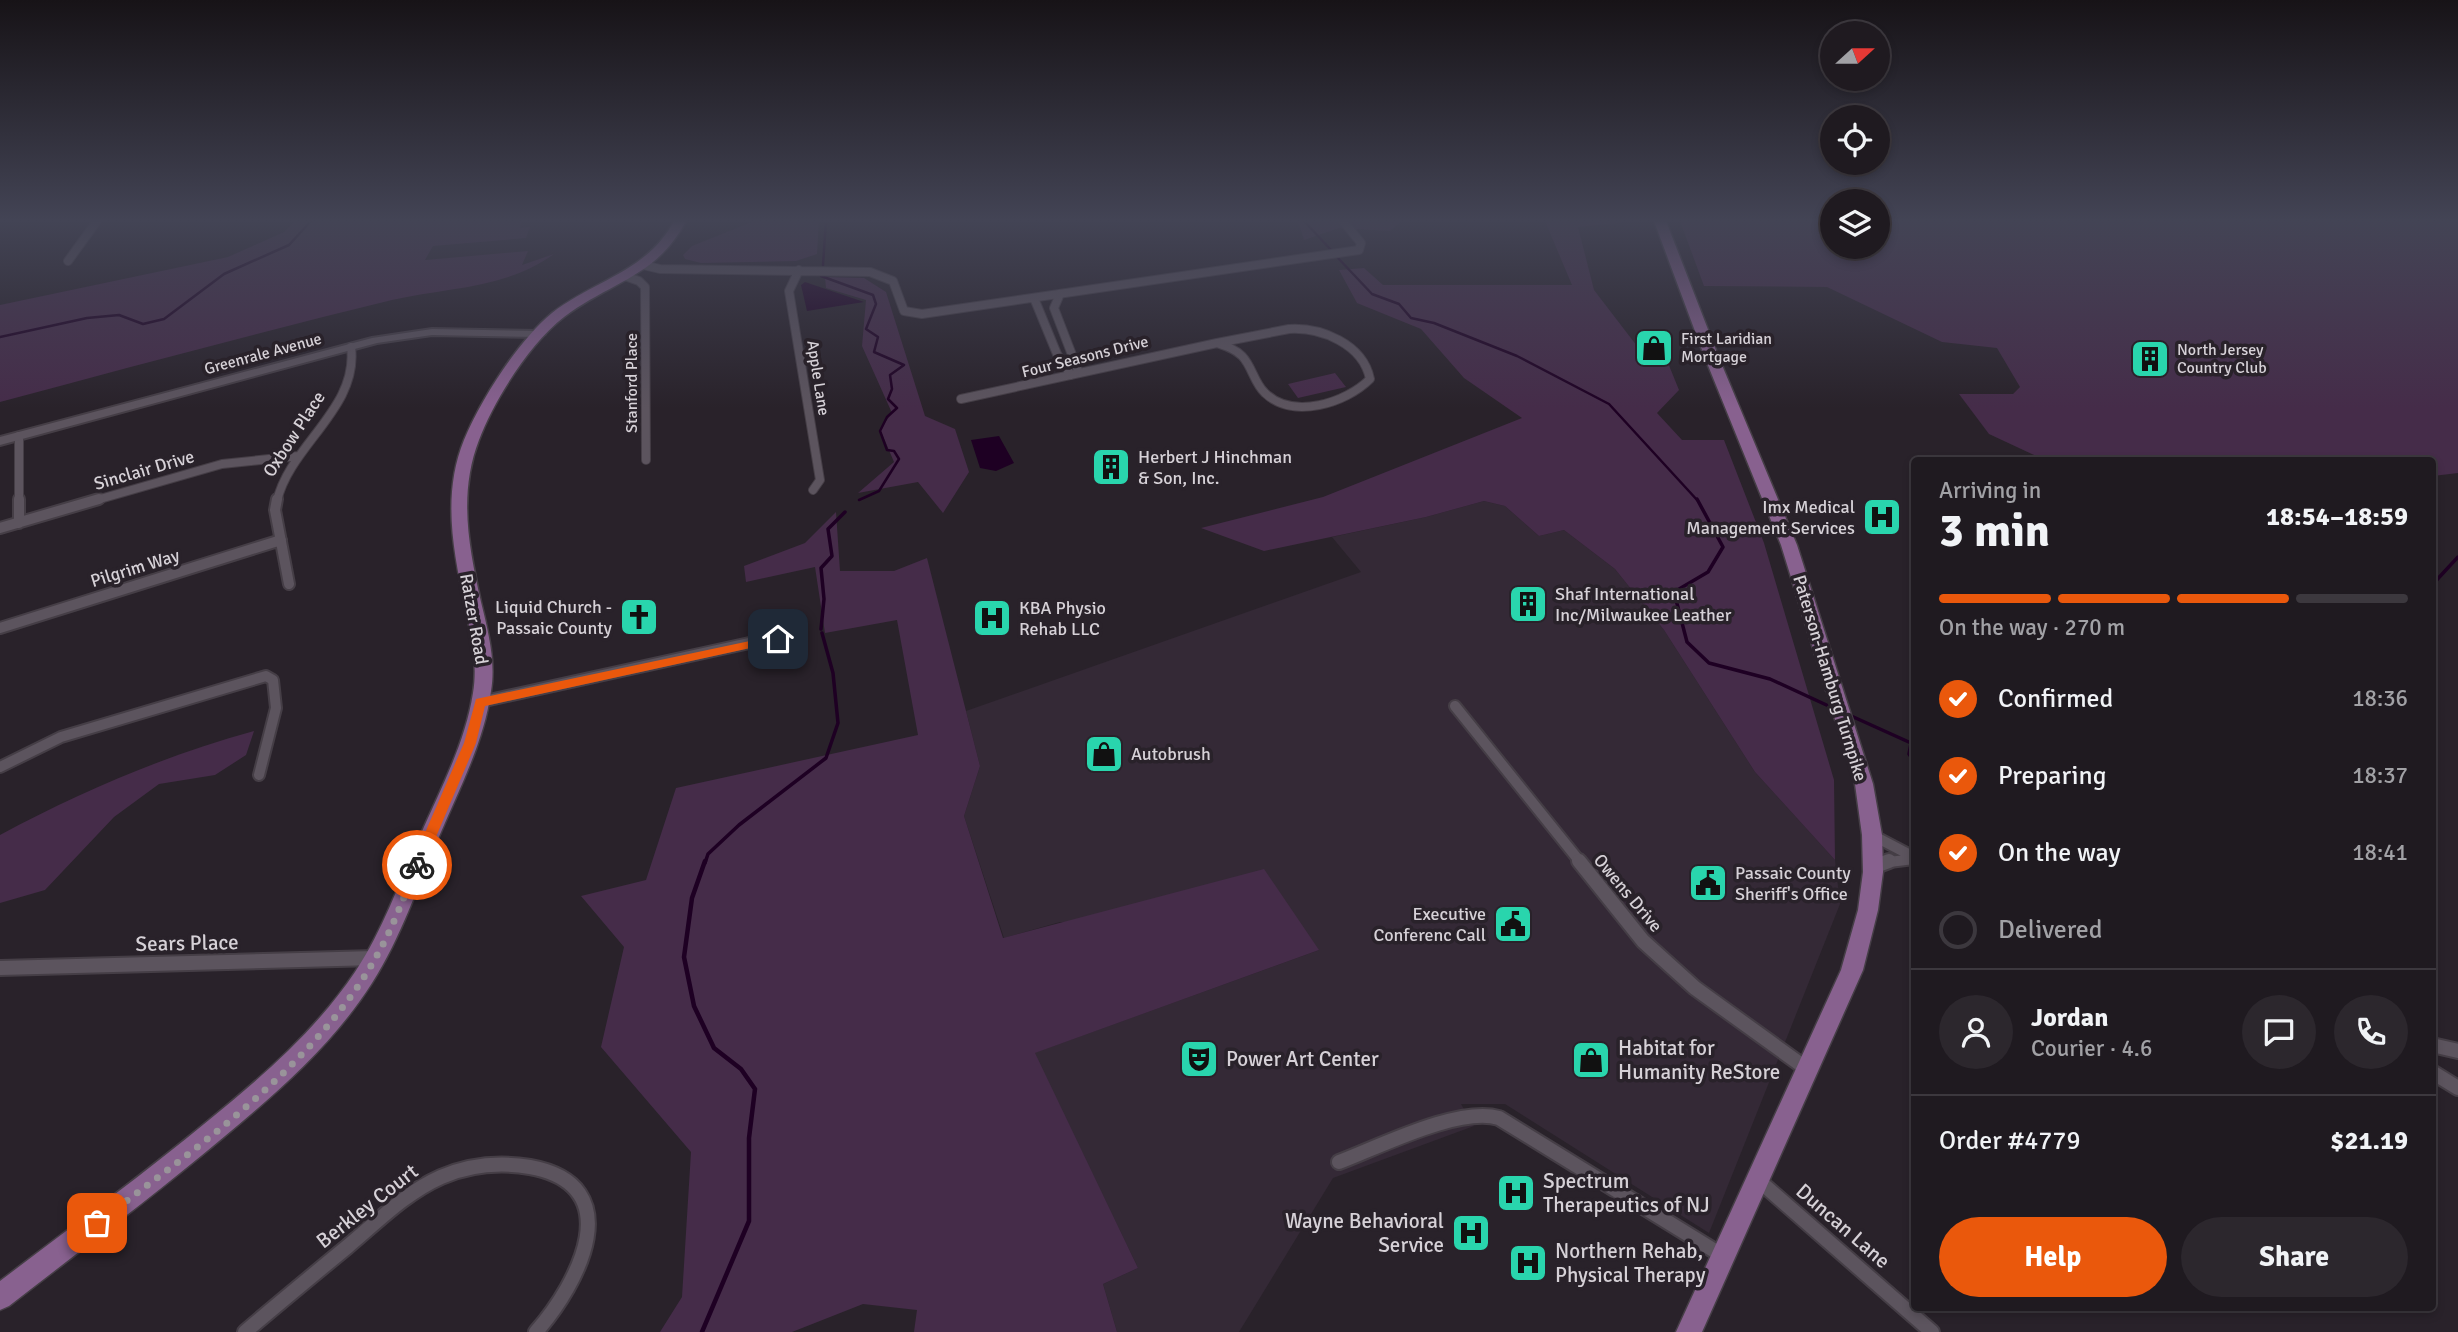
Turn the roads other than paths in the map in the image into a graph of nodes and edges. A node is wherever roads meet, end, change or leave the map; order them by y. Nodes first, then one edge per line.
1 (612, 283) edge
2 (641, 283) edge
3 (793, 283) edge
4 (892, 283) edge
5 (1134, 283) edge
6 (1683, 283) edge
7 (1060, 294) junction
8 (1034, 298) junction
9 (1060, 326) junction
10 (1047, 328) junction
11 (540, 334) junction
12 (1246, 337) junction
13 (1216, 342) junction
14 (351, 347) junction
15 (1240, 354) junction
16 (1075, 374) junction
17 (961, 399) dead end
18 (19, 436) junction
19 (0, 441) edge
20 (298, 456) junction
21 (646, 460) dead end
22 (813, 491) dead end
23 (19, 523) junction
24 (0, 528) edge
25 (281, 540) junction
26 (289, 584) dead end
27 (0, 628) edge
28 (801, 635) dead end
29 (480, 702) junction
30 (1455, 706) dead end
31 (0, 766) edge
32 (259, 775) dead end
33 (1872, 835) junction
34 (1911, 856) edge
35 (1911, 858) edge
36 (1873, 867) junction
37 (376, 958) junction
38 (0, 968) edge
39 (2436, 1046) edge
40 (2458, 1051) edge
41 (1807, 1069) junction
42 (2436, 1074) edge
43 (2458, 1088) edge
44 (1339, 1162) dead end
45 (1757, 1179) junction
46 (1723, 1256) junction
47 (0, 1297) edge
48 (245, 1332) edge
49 (536, 1332) edge
50 (1689, 1332) edge
51 (1932, 1332) edge

1 - 11 main road, Ratzer Road
2 - 21 street, Stanford Place
3 - 22 street, Apple Lane
4 - 8 street
5 - 7 street
6 - 33 main road, Paterson-Hamburg Turnpike
7 - 8 street
7 - 9 street
8 - 10 street
9 - 10 street
9 - 16 street
10 - 16 street
11 - 14 street, Greenrale Avenue
11 - 29 main road, Ratzer Road
12 - 13 street, Four Seasons Drive
12 - 15 street
12 - 15 street, Four Seasons Drive
13 - 15 street
13 - 16 street, Four Seasons Drive
14 - 18 street, Greenrale Avenue
14 - 20 street, Oxbow Place
16 - 17 street, Four Seasons Drive
18 - 19 street, Greenrale Avenue
18 - 23 street
20 - 23 street, Sinclair Drive
20 - 25 street, Oxbow Place
23 - 24 street, Sinclair Drive
25 - 26 street, Oxbow Place
25 - 27 street, Pilgrim Way
28 - 29 street
29 - 37 main road, Ratzer Road
30 - 41 street, Owens Drive
31 - 32 street
33 - 34 street
33 - 36 main road, Paterson-Hamburg Turnpike
35 - 36 street
36 - 41 main road, Paterson-Hamburg Turnpike
37 - 38 street, Sears Place
37 - 47 main road, Ratzer Road
39 - 40 street
41 - 45 main road, Paterson-Hamburg Turnpike
42 - 43 street
44 - 46 street
45 - 46 main road, Paterson-Hamburg Turnpike
45 - 51 street, Duncan Lane
46 - 50 main road, Paterson-Hamburg Turnpike
48 - 49 street, Berkley Court

